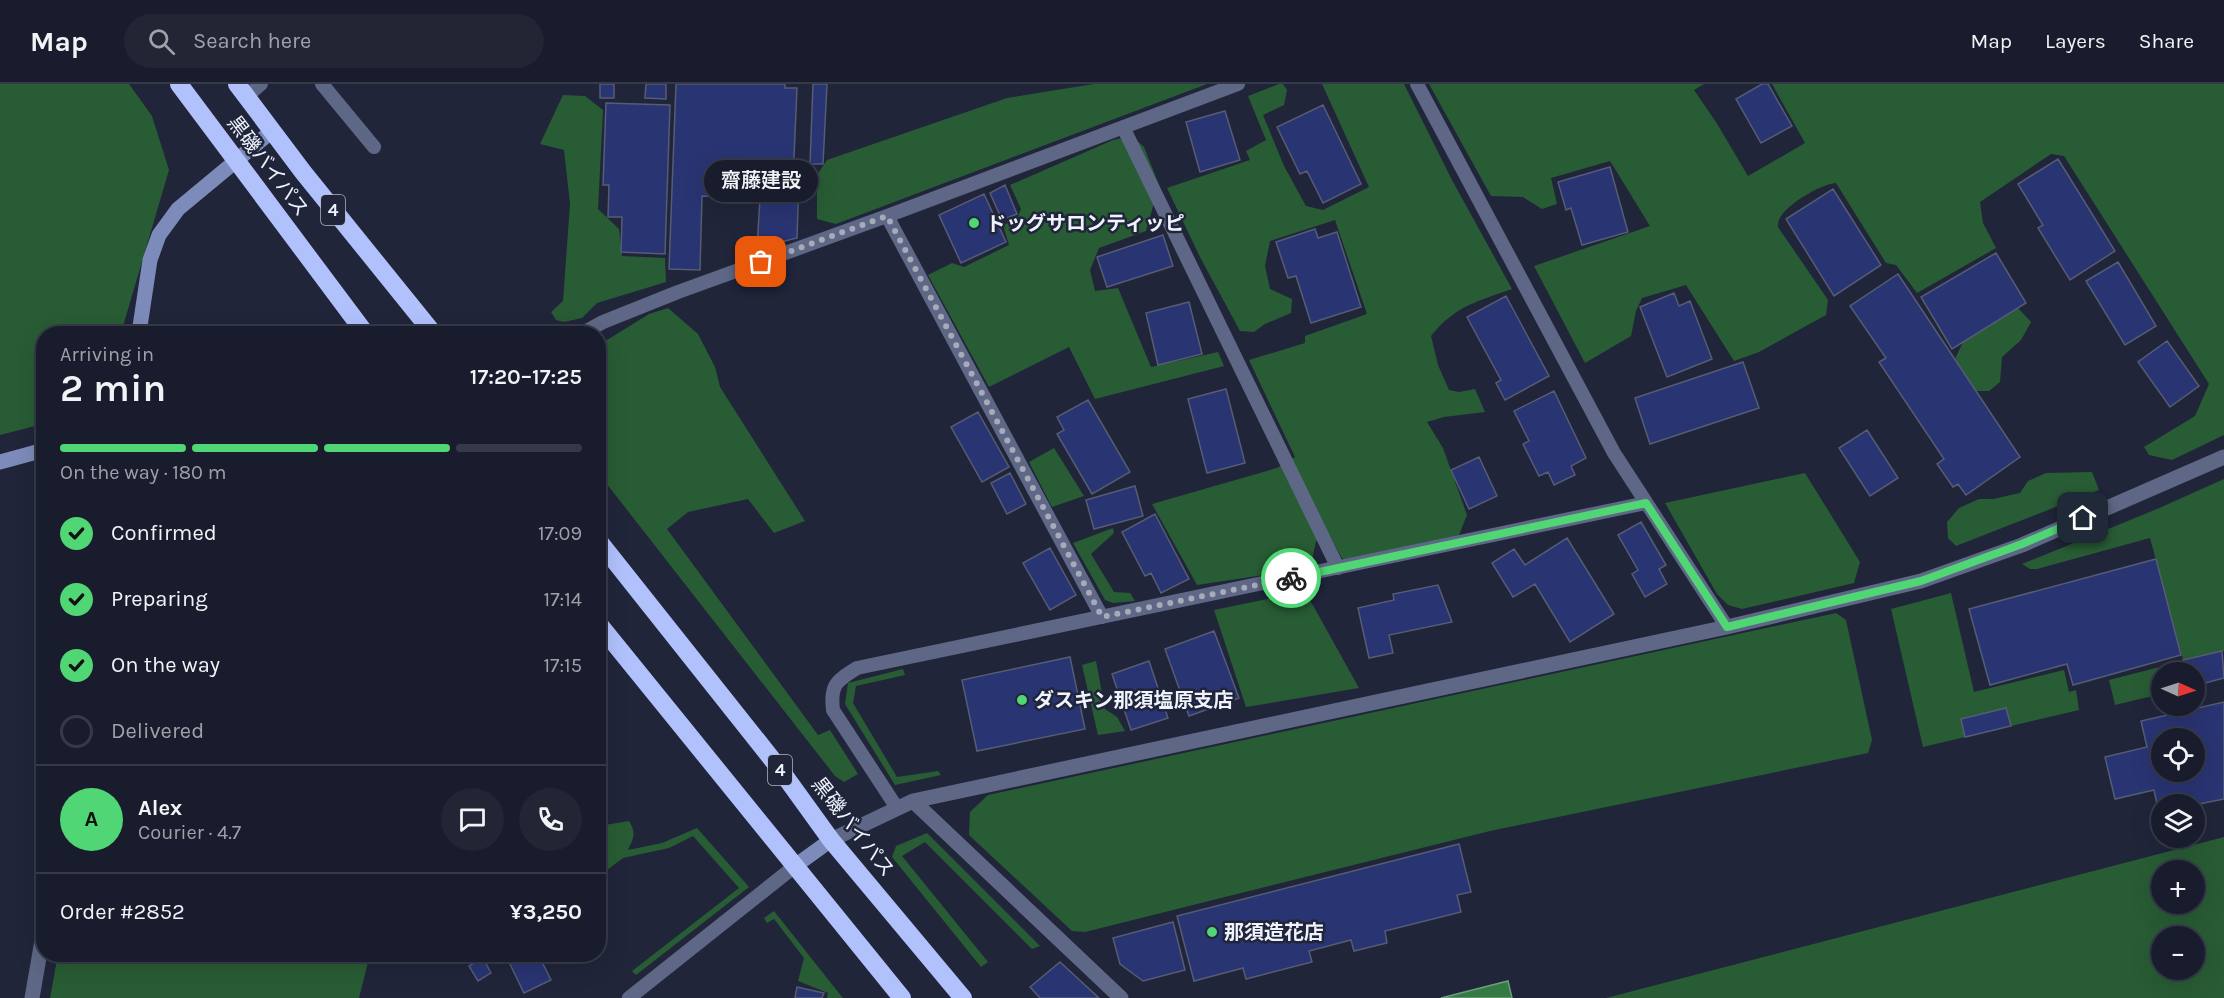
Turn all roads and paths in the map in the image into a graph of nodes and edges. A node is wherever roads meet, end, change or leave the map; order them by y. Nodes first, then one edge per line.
1 (179, 84) edge
2 (261, 84) edge
3 (322, 84) edge
4 (1238, 84) edge
5 (1417, 84) edge
6 (242, 90) edge
7 (1123, 128) junction
8 (272, 131) junction
9 (374, 147) dead end
10 (237, 161) junction
11 (887, 216) junction
12 (140, 326) edge
13 (360, 326) edge
14 (427, 326) edge
15 (596, 326) edge
16 (36, 452) edge
17 (2224, 457) edge
18 (0, 462) edge
19 (1646, 503) junction
20 (606, 550) edge
21 (1338, 568) junction
22 (1102, 617) junction
23 (1727, 627) junction
24 (606, 633) edge
25 (914, 801) junction
26 (897, 808) junction
27 (831, 840) junction
28 (795, 866) junction
29 (38, 962) edge
30 (32, 998) edge
31 (629, 998) edge
32 (902, 998) edge
33 (963, 998) edge
34 (1121, 998) edge

1 - 10 highway, 黒磯バイパス
2 - 6 lane
3 - 9 lane
4 - 7 lane
5 - 19 lane
6 - 8 highway, 黒磯バイパス / 4
7 - 11 lane
7 - 21 lane
8 - 10 street
8 - 14 highway, 黒磯バイパス / 4
10 - 12 street
10 - 13 highway, 黒磯バイパス
11 - 15 lane
11 - 22 lane
16 - 18 street
17 - 23 street
19 - 21 lane
19 - 23 lane
20 - 27 highway, 黒磯バイパス / 4
21 - 22 lane
22 - 26 lane
23 - 25 street
24 - 28 highway
25 - 26 street
25 - 34 street
26 - 27 street
27 - 28 street
27 - 33 highway, 黒磯バイパス / 4
28 - 31 lane
28 - 32 highway
29 - 30 street

